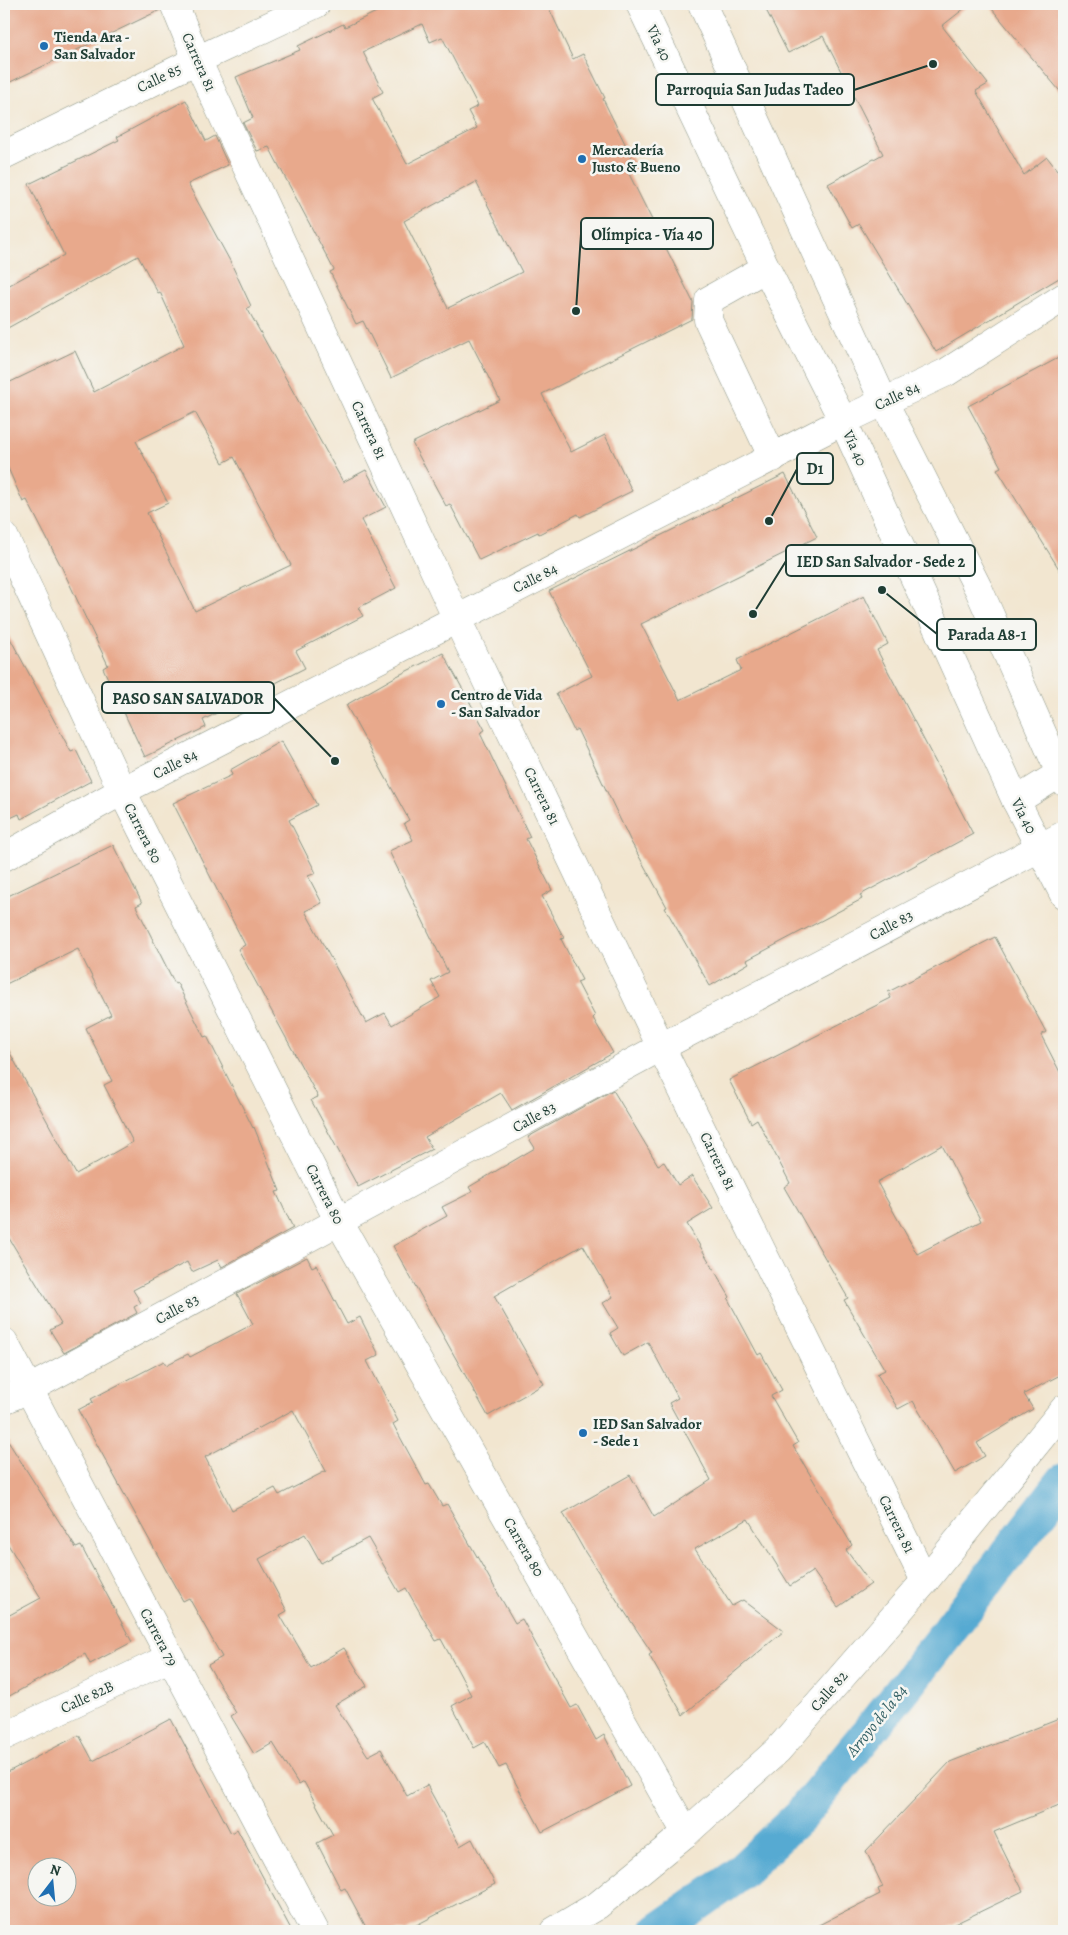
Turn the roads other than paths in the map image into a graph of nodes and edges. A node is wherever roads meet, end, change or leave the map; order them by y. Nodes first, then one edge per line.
1 (174, 4) edge
2 (316, 4) edge
3 (640, 4) edge
4 (702, 4) edge
5 (197, 60) junction
6 (4, 155) edge
7 (766, 268) junction
8 (1064, 297) edge
9 (884, 402) junction
10 (843, 420) junction
11 (773, 458) junction
12 (4, 536) edge
13 (457, 619) junction
14 (1063, 776) edge
15 (122, 791) junction
16 (1016, 801) junction
17 (1064, 834) edge
18 (1040, 846) junction
19 (4, 857) edge
20 (1064, 896) edge
21 (661, 1047) junction
22 (339, 1222) junction
23 (4, 1342) edge
24 (29, 1389) junction
25 (4, 1400) edge
26 (1064, 1409) edge
27 (925, 1581) junction
28 (169, 1658) junction
29 (4, 1736) edge
30 (686, 1833) junction
31 (315, 1931) edge
32 (554, 1931) edge

1 - 5 main road, Carrera 81
2 - 5 main road, Calle 85
3 - 7 main road, Vía 40
4 - 9 main road
5 - 6 main road, Calle 85
5 - 13 main road, Carrera 81
7 - 10 main road, Vía 40
7 - 11 main road
8 - 9 main road, Calle 84
9 - 10 main road, Calle 84
9 - 14 main road
10 - 11 main road, Calle 84
10 - 16 main road, Vía 40
11 - 13 main road, Calle 84
12 - 15 main road, Carrera 80
13 - 15 main road, Calle 84
13 - 21 main road, Carrera 81
14 - 16 main road
15 - 19 main road, Calle 84
15 - 22 main road, Carrera 80
16 - 18 main road, Vía 40
17 - 18 main road, Calle 83
18 - 20 main road, Vía 40
18 - 21 main road, Calle 83
21 - 22 main road, Calle 83
21 - 27 main road, Carrera 81
22 - 24 main road, Calle 83
22 - 30 main road, Carrera 80
23 - 24 main road, Carrera 79
24 - 25 main road, Calle 83
24 - 28 main road, Carrera 79
26 - 27 main road, Calle 82
27 - 30 main road, Calle 82
28 - 29 main road, Calle 82B
28 - 31 main road, Carrera 79
30 - 32 main road, Calle 82

